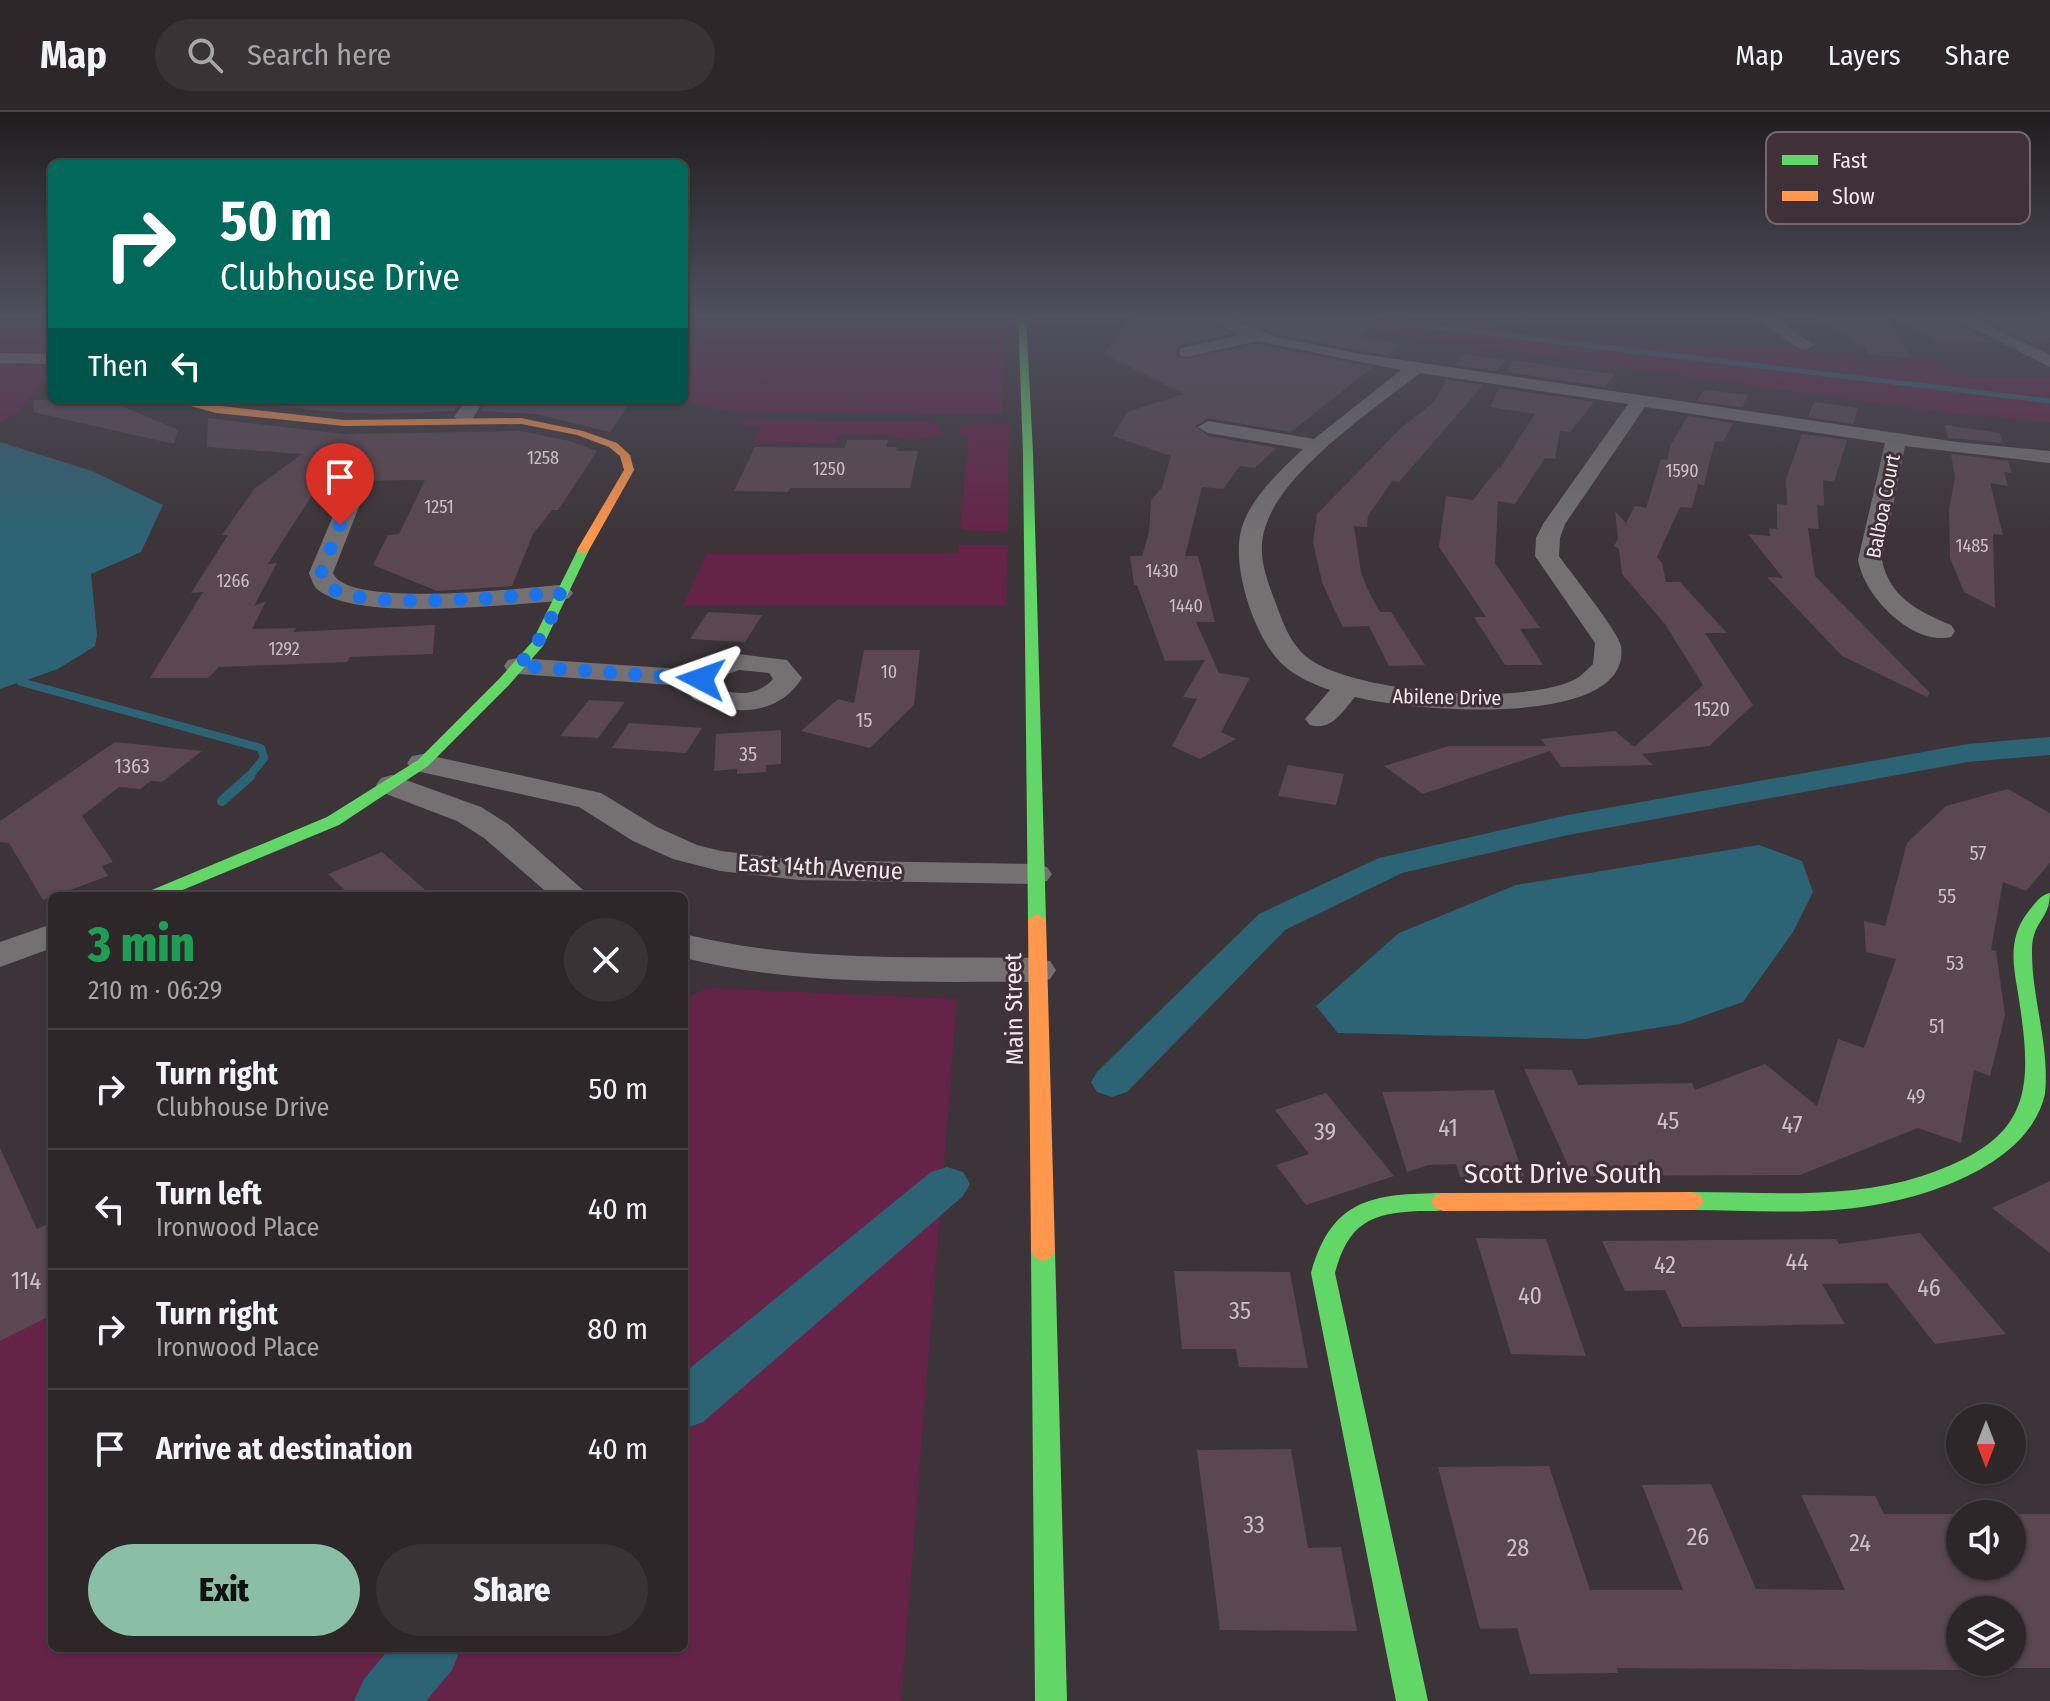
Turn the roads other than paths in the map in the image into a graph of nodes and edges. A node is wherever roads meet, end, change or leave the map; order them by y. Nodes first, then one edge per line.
1 (1024, 389) edge
2 (1389, 389) edge
3 (1559, 389) edge
4 (1640, 401) junction
5 (190, 404) edge
6 (472, 404) edge
7 (464, 417) junction
8 (1208, 427) dead end
9 (1896, 439) junction
10 (1320, 446) junction
11 (2050, 457) edge
12 (349, 504) dead end
13 (560, 593) junction
14 (1942, 631) dead end
15 (518, 666) junction
16 (701, 679) dead end
17 (1349, 687) junction
18 (1320, 719) dead end
19 (423, 763) junction
20 (392, 785) junction
21 (1035, 874) junction
22 (198, 888) edge
23 (176, 892) edge
24 (567, 892) edge
25 (2050, 898) edge
26 (48, 937) edge
27 (688, 947) edge
28 (0, 955) edge
29 (1037, 970) junction
30 (1051, 1701) edge
31 (1412, 1701) edge

1 - 21 street, Main Street
2 - 10 street, Abilene Drive
3 - 4 street
4 - 9 street
4 - 17 street, Abilene Drive
5 - 7 street
6 - 7 street
7 - 13 street
8 - 10 street
9 - 11 street
9 - 14 street, Balboa Court
10 - 17 street, Abilene Drive
12 - 13 street
13 - 15 street
15 - 16 street
15 - 19 street
17 - 18 street
19 - 20 street
19 - 21 street, East 14th Avenue
20 - 22 street
20 - 24 street
21 - 29 street, Main Street
22 - 23 street
25 - 31 street, Scott Drive South
26 - 28 street
27 - 29 street
29 - 30 street, Main Street

